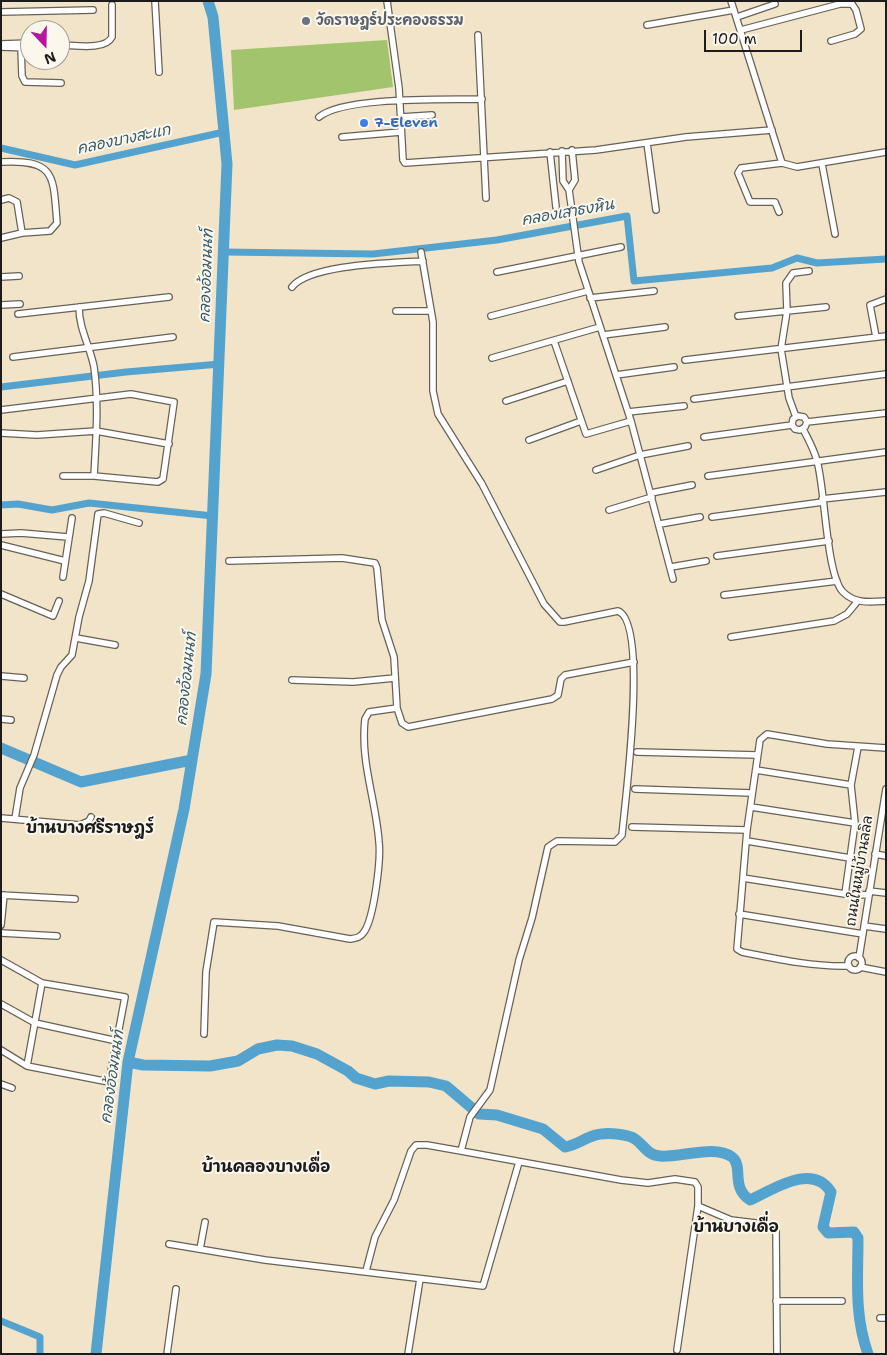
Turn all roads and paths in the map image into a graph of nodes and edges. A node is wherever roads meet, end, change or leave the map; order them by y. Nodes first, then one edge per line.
1 (155, 1) edge
2 (387, 1) edge
3 (731, 1) edge
4 (775, 4) dead end
5 (112, 5) dead end
6 (93, 10) dead end
7 (734, 10) junction
8 (1, 12) edge
9 (737, 17) junction
10 (647, 25) dead end
11 (741, 30) junction
12 (478, 35) dead end
13 (831, 41) dead end
14 (20, 44) edge
15 (70, 45) edge
16 (1, 46) edge
17 (20, 48) edge
18 (22, 70) edge
19 (159, 72) dead end
20 (61, 84) dead end
21 (482, 98) junction
22 (400, 101) junction
23 (432, 115) dead end
24 (319, 117) dead end
25 (401, 117) junction
26 (772, 130) junction
27 (401, 132) junction
28 (342, 137) dead end
29 (647, 143) junction
30 (572, 150) junction
31 (562, 151) junction
32 (550, 152) junction
33 (886, 152) edge
34 (485, 156) junction
35 (1, 162) edge
36 (782, 162) junction
37 (822, 164) junction
38 (569, 190) junction
39 (486, 198) dead end
40 (1, 200) edge
41 (556, 207) dead end
42 (656, 210) dead end
43 (780, 212) dead end
44 (22, 233) junction
45 (836, 234) dead end
46 (1, 238) edge
47 (621, 246) dead end
48 (421, 252) dead end
49 (577, 255) junction
50 (422, 260) junction
51 (809, 271) dead end
52 (497, 272) dead end
53 (18, 276) dead end
54 (1, 277) edge
55 (292, 287) dead end
56 (588, 291) junction
57 (654, 291) dead end
58 (169, 297) dead end
59 (590, 298) junction
60 (886, 299) edge
61 (20, 304) dead end
62 (1, 305) edge
63 (826, 307) dead end
64 (79, 308) junction
65 (787, 310) junction
66 (396, 311) dead end
67 (432, 311) junction
68 (18, 314) dead end
69 (491, 316) dead end
70 (738, 316) dead end
71 (600, 327) junction
72 (666, 327) dead end
73 (602, 336) junction
74 (886, 336) edge
75 (173, 337) dead end
76 (876, 337) junction
77 (554, 341) junction
78 (88, 347) junction
79 (781, 349) junction
80 (13, 357) dead end
81 (492, 358) dead end
82 (685, 360) dead end
83 (674, 367) dead end
84 (886, 374) edge
85 (616, 375) junction
86 (568, 381) junction
87 (786, 386) junction
88 (97, 397) junction
89 (694, 399) dead end
90 (506, 401) dead end
91 (684, 406) dead end
92 (1, 410) edge
93 (628, 412) junction
94 (886, 413) edge
95 (796, 416) junction
96 (581, 421) junction
97 (630, 421) junction
98 (806, 422) junction
99 (792, 425) junction
100 (803, 429) junction
101 (96, 431) junction
102 (1, 434) edge
103 (704, 437) dead end
104 (529, 440) dead end
105 (169, 444) junction
106 (688, 446) dead end
107 (886, 452) edge
108 (640, 455) junction
109 (818, 462) junction
110 (596, 470) dead end
111 (63, 476) dead end
112 (94, 476) junction
113 (708, 476) dead end
114 (692, 485) dead end
115 (886, 492) edge
116 (652, 495) junction
117 (822, 501) junction
118 (609, 510) dead end
119 (700, 517) dead end
120 (712, 517) dead end
121 (72, 518) dead end
122 (139, 523) dead end
123 (660, 524) junction
124 (1, 534) edge
125 (68, 537) junction
126 (829, 541) junction
127 (1, 545) edge
128 (717, 556) dead end
129 (65, 561) junction
130 (229, 561) dead end
131 (706, 561) dead end
132 (671, 567) junction
133 (63, 576) dead end
134 (673, 579) dead end
135 (836, 581) junction
136 (1, 594) edge
137 (724, 595) dead end
138 (59, 601) dead end
139 (886, 601) edge
140 (857, 602) junction
141 (731, 637) dead end
142 (76, 638) junction
143 (115, 644) dead end
144 (634, 662) junction
145 (1, 676) edge
146 (24, 678) dead end
147 (395, 678) junction
148 (292, 680) dead end
149 (397, 708) junction
150 (1, 719) edge
151 (12, 720) dead end
152 (858, 747) junction
153 (886, 748) edge
154 (637, 752) dead end
155 (758, 755) junction
156 (756, 770) junction
157 (852, 785) junction
158 (635, 789) dead end
159 (886, 789) edge
160 (752, 793) junction
161 (751, 807) junction
162 (91, 817) dead end
163 (1, 818) edge
164 (883, 818) edge
165 (15, 819) junction
166 (854, 823) junction
167 (632, 827) dead end
168 (747, 830) junction
169 (747, 841) junction
170 (875, 854) junction
171 (886, 856) edge
172 (850, 858) junction
173 (743, 878) junction
174 (869, 893) junction
175 (844, 894) junction
176 (886, 894) edge
177 (3, 895) edge
178 (74, 899) dead end
179 (739, 914) junction
180 (1, 925) edge
181 (864, 926) junction
182 (886, 930) edge
183 (1, 933) edge
184 (863, 934) junction
185 (57, 936) dead end
186 (859, 958) junction
187 (1, 960) edge
188 (849, 966) junction
189 (860, 967) junction
190 (886, 972) edge
191 (42, 983) junction
192 (1, 1004) edge
193 (35, 1023) junction
194 (204, 1034) dead end
195 (117, 1041) junction
196 (1, 1050) edge
197 (27, 1066) junction
198 (1, 1084) edge
199 (12, 1088) dead end
200 (461, 1150) junction
201 (518, 1162) junction
202 (698, 1206) junction
203 (205, 1222) dead end
204 (169, 1244) dead end
205 (200, 1249) junction
206 (366, 1271) junction
207 (420, 1280) junction
208 (176, 1289) dead end
209 (842, 1301) dead end
210 (776, 1302) junction
211 (677, 1350) dead end
212 (168, 1354) edge
213 (408, 1354) edge
214 (777, 1354) edge

1 - 19 street
2 - 22 street
3 - 7 street
4 - 9 street
5 - 15 street
6 - 8 street
7 - 9 street
7 - 10 street
9 - 11 street
11 - 13 street
11 - 26 street
12 - 21 street
14 - 16 street
16 - 17 street
18 - 20 street
21 - 22 street
21 - 34 street
22 - 24 street
22 - 25 street
23 - 25 street
25 - 27 street
26 - 29 street
26 - 36 street
27 - 28 street
27 - 34 street
29 - 30 street
29 - 42 street
30 - 31 street
30 - 38 street
31 - 32 street
31 - 38 street
32 - 34 street
32 - 41 street
33 - 37 street
34 - 39 street
35 - 44 street
36 - 37 street
36 - 43 street
37 - 45 street
38 - 49 street
40 - 44 street
44 - 46 street
47 - 49 street
48 - 50 street
49 - 52 street
49 - 56 street
50 - 55 street
50 - 67 street
51 - 65 street
53 - 54 street
56 - 59 street
56 - 69 street
57 - 59 street
58 - 64 street
59 - 71 street
60 - 76 street
61 - 62 street
63 - 65 street
64 - 68 street
64 - 78 street
65 - 70 street
65 - 79 street
66 - 67 street
67 - 144 street
71 - 73 street
71 - 77 street
72 - 73 street
73 - 85 street
74 - 76 street
75 - 78 street
76 - 79 street
77 - 81 street
77 - 86 street
78 - 80 street
78 - 88 street
79 - 82 street
79 - 87 street
83 - 85 street
84 - 87 street
85 - 93 street
86 - 90 street
86 - 96 street
87 - 89 street
87 - 95 street
88 - 92 street
88 - 101 street
88 - 105 street
91 - 93 street
93 - 97 street
94 - 98 street
95 - 98 street
95 - 99 street
96 - 97 street
96 - 104 street
97 - 108 street
98 - 100 street
99 - 100 street
99 - 103 street
100 - 109 street
101 - 102 street
101 - 105 street
101 - 112 street
105 - 112 street
106 - 108 street
107 - 109 street
108 - 110 street
108 - 116 street
109 - 113 street
109 - 117 street
111 - 112 street
114 - 116 street
115 - 117 street
116 - 118 street
116 - 123 street
117 - 120 street
117 - 126 street
119 - 123 street
121 - 125 street
122 - 142 street
123 - 132 street
124 - 125 street
125 - 129 street
126 - 128 street
126 - 135 street
127 - 129 street
129 - 133 street
130 - 147 street
131 - 132 street
132 - 134 street
135 - 137 street
135 - 140 street
136 - 138 street
139 - 140 street
140 - 141 street
142 - 143 street
142 - 165 street
144 - 149 street
144 - 200 street
145 - 146 street
147 - 148 street
147 - 149 street
149 - 194 street
150 - 151 street
152 - 153 street
152 - 155 street
152 - 157 street
154 - 155 street
155 - 156 street
156 - 157 street
156 - 160 street
157 - 166 street
158 - 160 street
159 - 164 street, ถนนในหมู่บ้านลลิล
160 - 161 street
161 - 166 street
161 - 168 street
162 - 165 street
163 - 165 street
164 - 170 street, ถนนในหมู่บ้านลลิล
166 - 172 street
167 - 168 street
168 - 169 street
169 - 172 street
169 - 173 street
170 - 171 street
170 - 174 street, ถนนในหมู่บ้านลลิล
172 - 175 street
173 - 175 street
173 - 179 street
174 - 175 street
174 - 176 street
174 - 181 street, ถนนในหมู่บ้านลลิล
177 - 178 street
177 - 180 street
179 - 184 street
179 - 188 street
181 - 182 street
181 - 184 street, ถนนในหมู่บ้านลลิล
183 - 185 street
184 - 186 street, ถนนในหมู่บ้านลลิล
186 - 188 street
186 - 189 street
187 - 191 street
188 - 189 street
189 - 190 street
191 - 193 street
191 - 195 street
192 - 193 street
193 - 195 street
193 - 197 street
195 - 197 street
196 - 197 street
198 - 199 street
200 - 201 street
200 - 206 street
201 - 202 street
201 - 207 street
202 - 210 street
202 - 211 street
203 - 205 street
204 - 205 street
205 - 206 street
206 - 207 street
207 - 213 street
208 - 212 street
209 - 210 street
210 - 214 street

